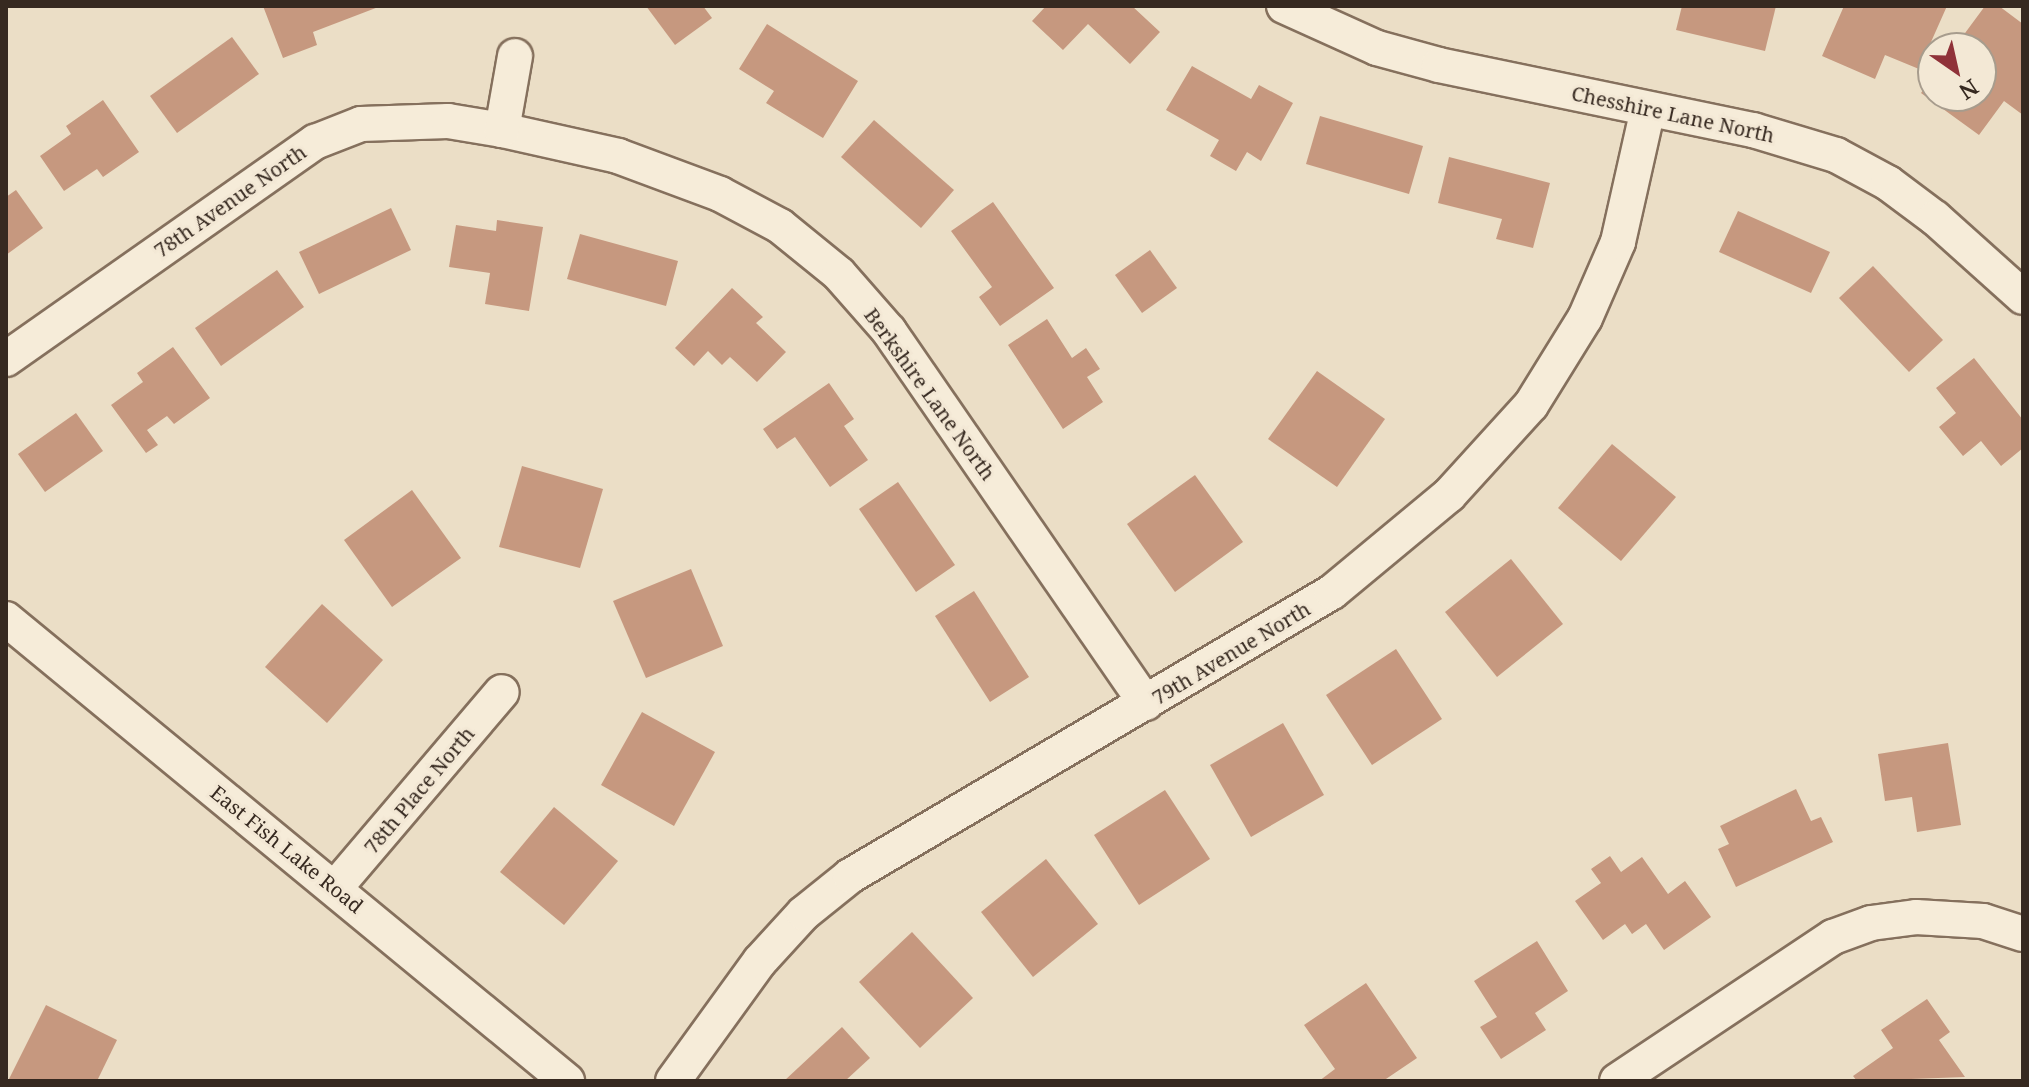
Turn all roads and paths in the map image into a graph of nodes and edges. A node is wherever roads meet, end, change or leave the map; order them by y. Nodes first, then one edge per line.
1 (1284, 6) edge
2 (515, 56) dead end
3 (1648, 109) junction
4 (502, 130) junction
5 (2023, 297) edge
6 (6, 359) edge
7 (6, 619) edge
8 (502, 692) dead end
9 (1146, 703) junction
10 (335, 888) junction
11 (2023, 934) edge
12 (567, 1081) edge
13 (673, 1081) edge
14 (1617, 1081) edge

1 - 3 street, Chesshire Lane North
2 - 4 street
3 - 5 street, Chesshire Lane North
3 - 9 street, 79th Avenue North
4 - 6 street, 78th Avenue North
4 - 9 street, Berkshire Lane North
7 - 10 street, East Fish Lake Road
8 - 10 street, 78th Place North
9 - 13 street, 79th Avenue North
10 - 12 street, East Fish Lake Road
11 - 14 street

